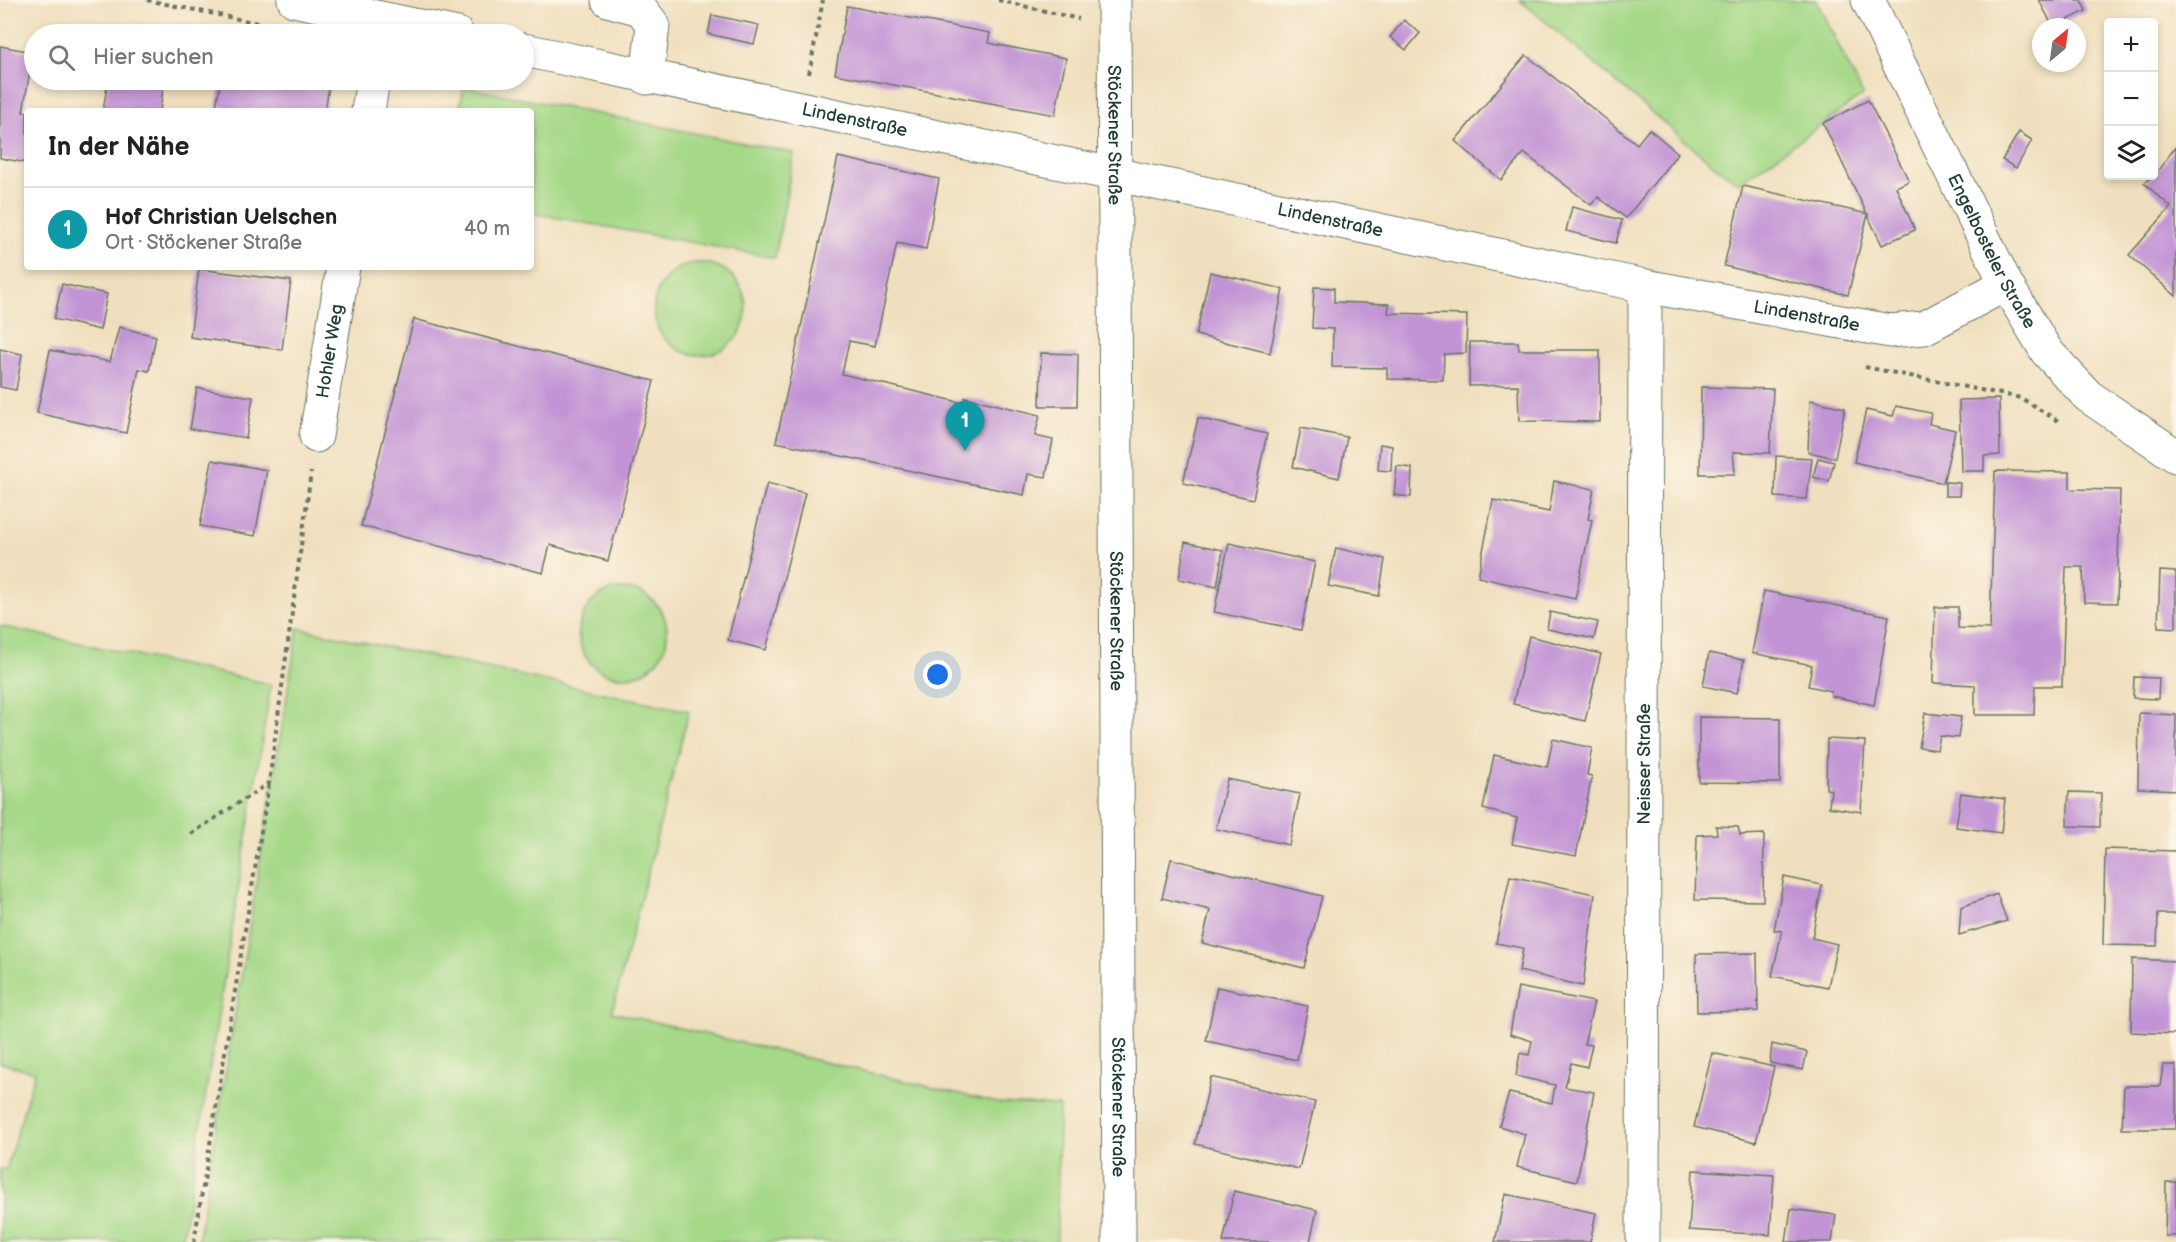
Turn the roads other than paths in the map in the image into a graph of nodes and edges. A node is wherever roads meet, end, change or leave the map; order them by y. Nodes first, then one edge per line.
1 (608, 0) edge
2 (1868, 0) edge
3 (1114, 13) edge
4 (287, 14) edge
5 (382, 17) edge
6 (413, 24) edge
7 (534, 52) edge
8 (647, 78) junction
9 (371, 90) edge
10 (368, 108) edge
11 (1113, 172) junction
12 (343, 270) edge
13 (2006, 284) junction
14 (1644, 286) junction
15 (316, 436) road end
16 (2176, 456) edge
17 (1119, 1242) edge
18 (1642, 1242) edge

1 - 8 street
2 - 13 street, Engelbosteler Straße
3 - 11 street, Stöckener Straße
4 - 5 street
5 - 6 street
7 - 8 street, Lindenstraße
8 - 11 street, Lindenstraße
9 - 10 street
11 - 14 street, Lindenstraße
11 - 17 street, Stöckener Straße
12 - 15 street, Hohler Weg
13 - 14 street, Lindenstraße
13 - 16 street, Engelbosteler Straße
14 - 18 street, Neisser Straße

